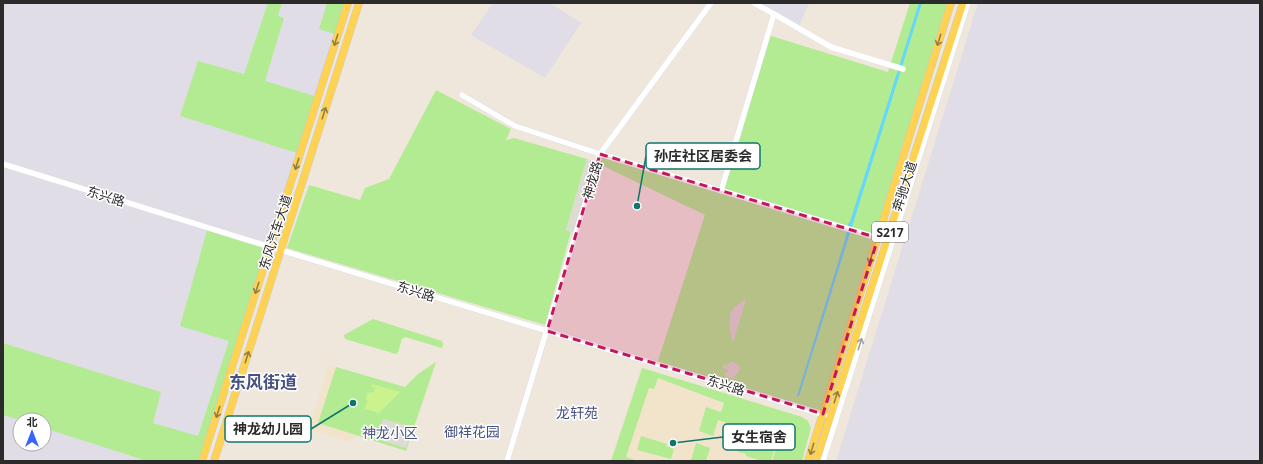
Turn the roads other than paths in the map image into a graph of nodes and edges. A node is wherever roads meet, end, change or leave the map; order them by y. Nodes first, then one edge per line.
1 (348, 3) edge
2 (359, 3) edge
3 (711, 3) edge
4 (754, 3) edge
5 (951, 3) edge
6 (964, 3) edge
7 (968, 3) edge
8 (774, 14) junction
9 (903, 69) dead end
10 (462, 96) dead end
11 (600, 154) junction
12 (3, 164) edge
13 (721, 191) junction
14 (878, 238) junction
15 (270, 247) junction
16 (280, 250) junction
17 (547, 331) junction
18 (826, 415) junction
19 (202, 461) edge
20 (214, 461) edge
21 (507, 461) edge
22 (808, 461) edge
23 (816, 461) edge
24 (823, 461) edge

1 -> 15 main road, 东风汽车大道
16 -> 2 main road, 东风汽车大道
3 - 11 street
4 - 8 street
5 -> 14 main road, 奔驰大道 / S217
18 -> 6 main road, 奔驰大道 / S217
24 -> 7 street
8 - 9 street
8 - 13 street
10 - 11 street
11 - 13 street, 神龙路
11 - 17 street, 神龙路
12 - 15 street, 东兴路
13 - 14 street, 神龙路
14 -> 18 main road, 奔驰大道 / S217
15 - 16 street, 东兴路
15 -> 19 main road, 东风汽车大道
16 - 17 street, 东兴路
20 -> 16 main road, 东风汽车大道
17 - 18 street, 东兴路
17 - 21 street, 神龙路
18 -> 22 main road, 奔驰大道 / S217
18 - 23 main road, 奔驰大道 / S217

